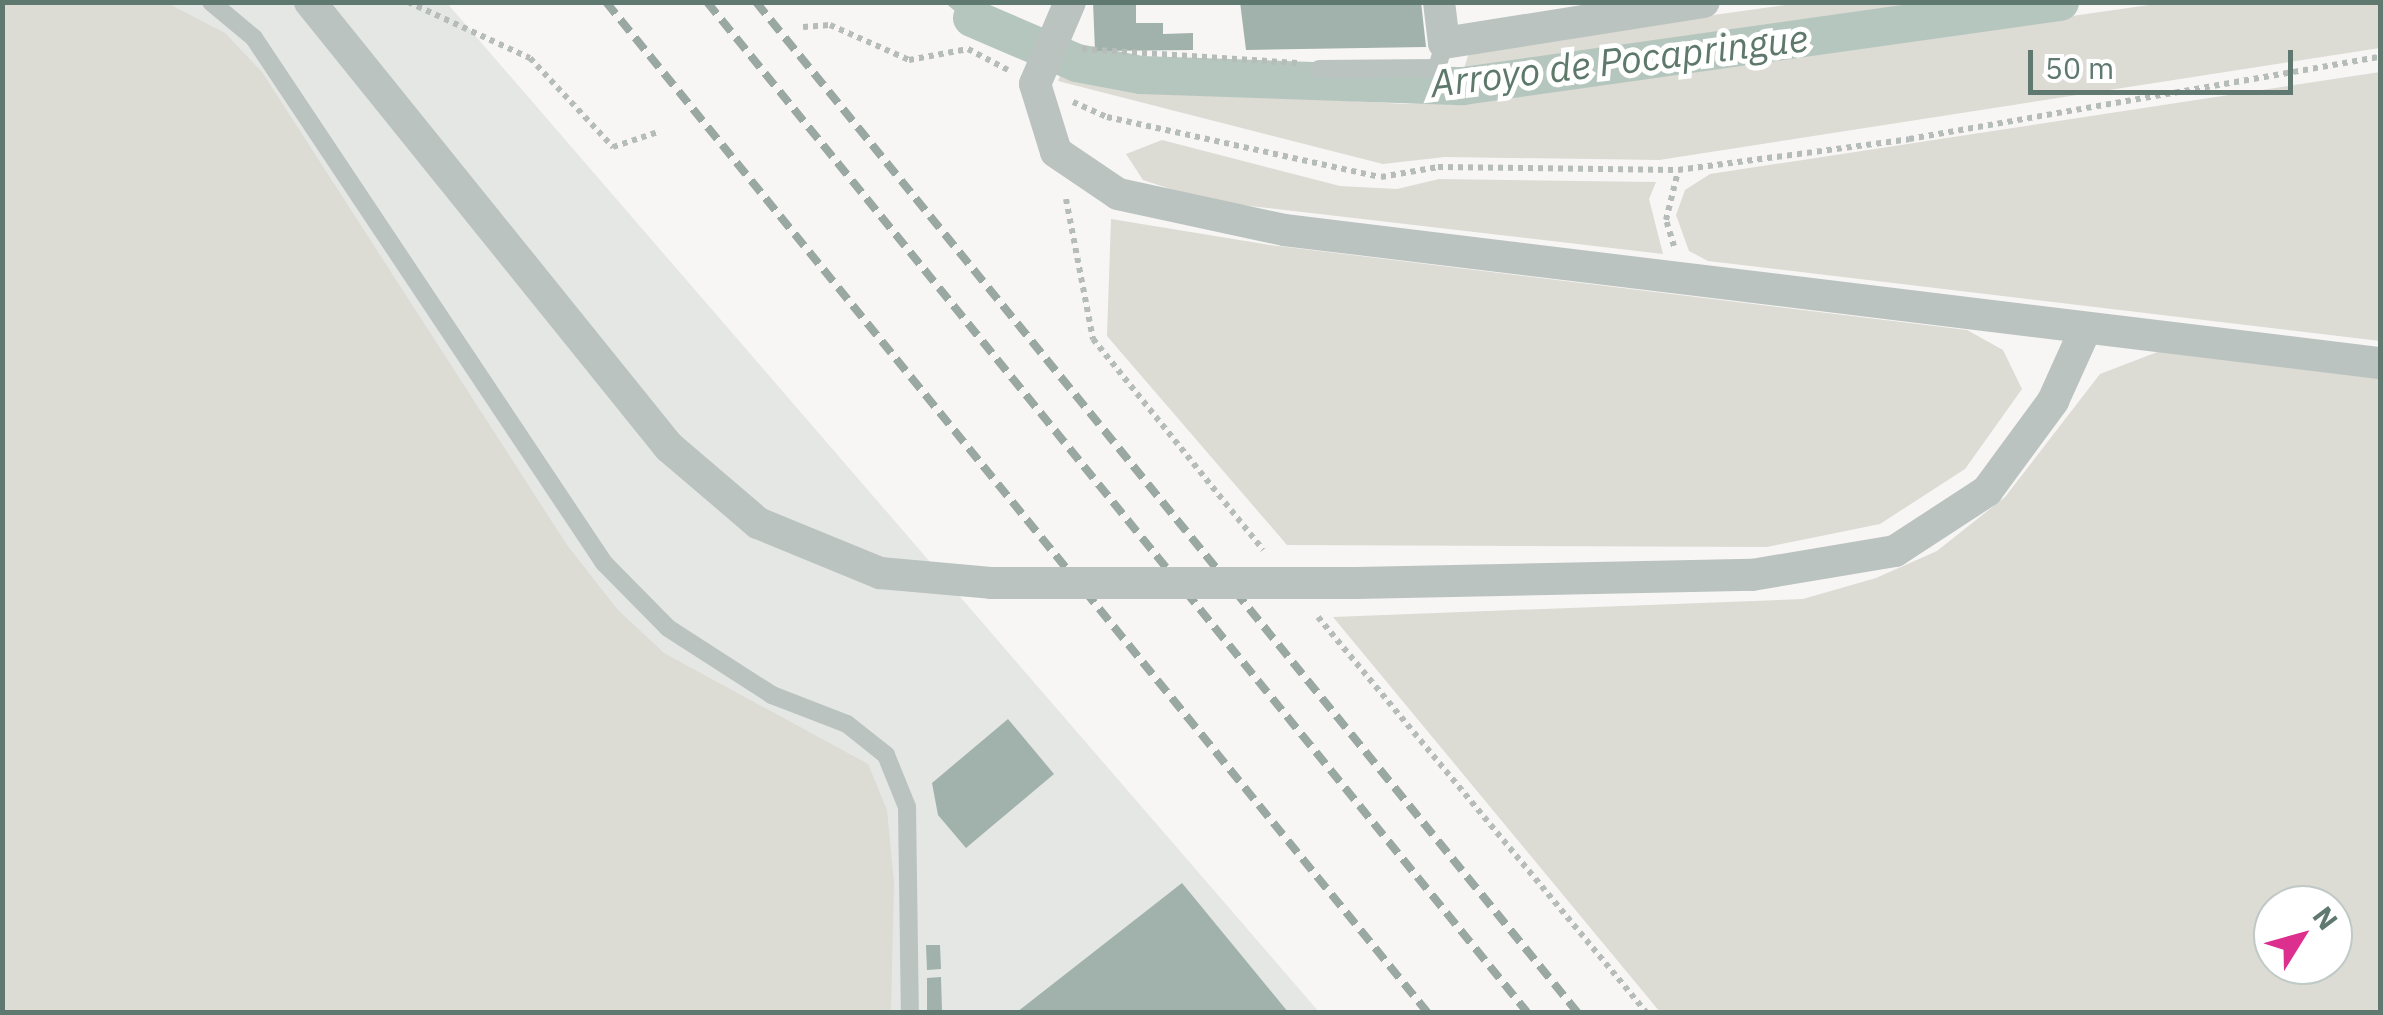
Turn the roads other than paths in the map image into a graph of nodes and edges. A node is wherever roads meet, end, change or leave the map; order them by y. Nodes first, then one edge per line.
1 (211, 2) edge
2 (310, 2) edge
3 (1070, 2) edge
4 (1439, 2) edge
5 (1704, 2) edge
6 (1444, 43) junction
7 (1319, 68) road end
8 (2085, 330) junction
9 (2380, 363) edge
10 (910, 1012) edge

1 - 10 lane
2 - 8 street, bridge
3 - 8 street
4 - 6 street
5 - 6 street
6 - 7 lane
8 - 9 street

